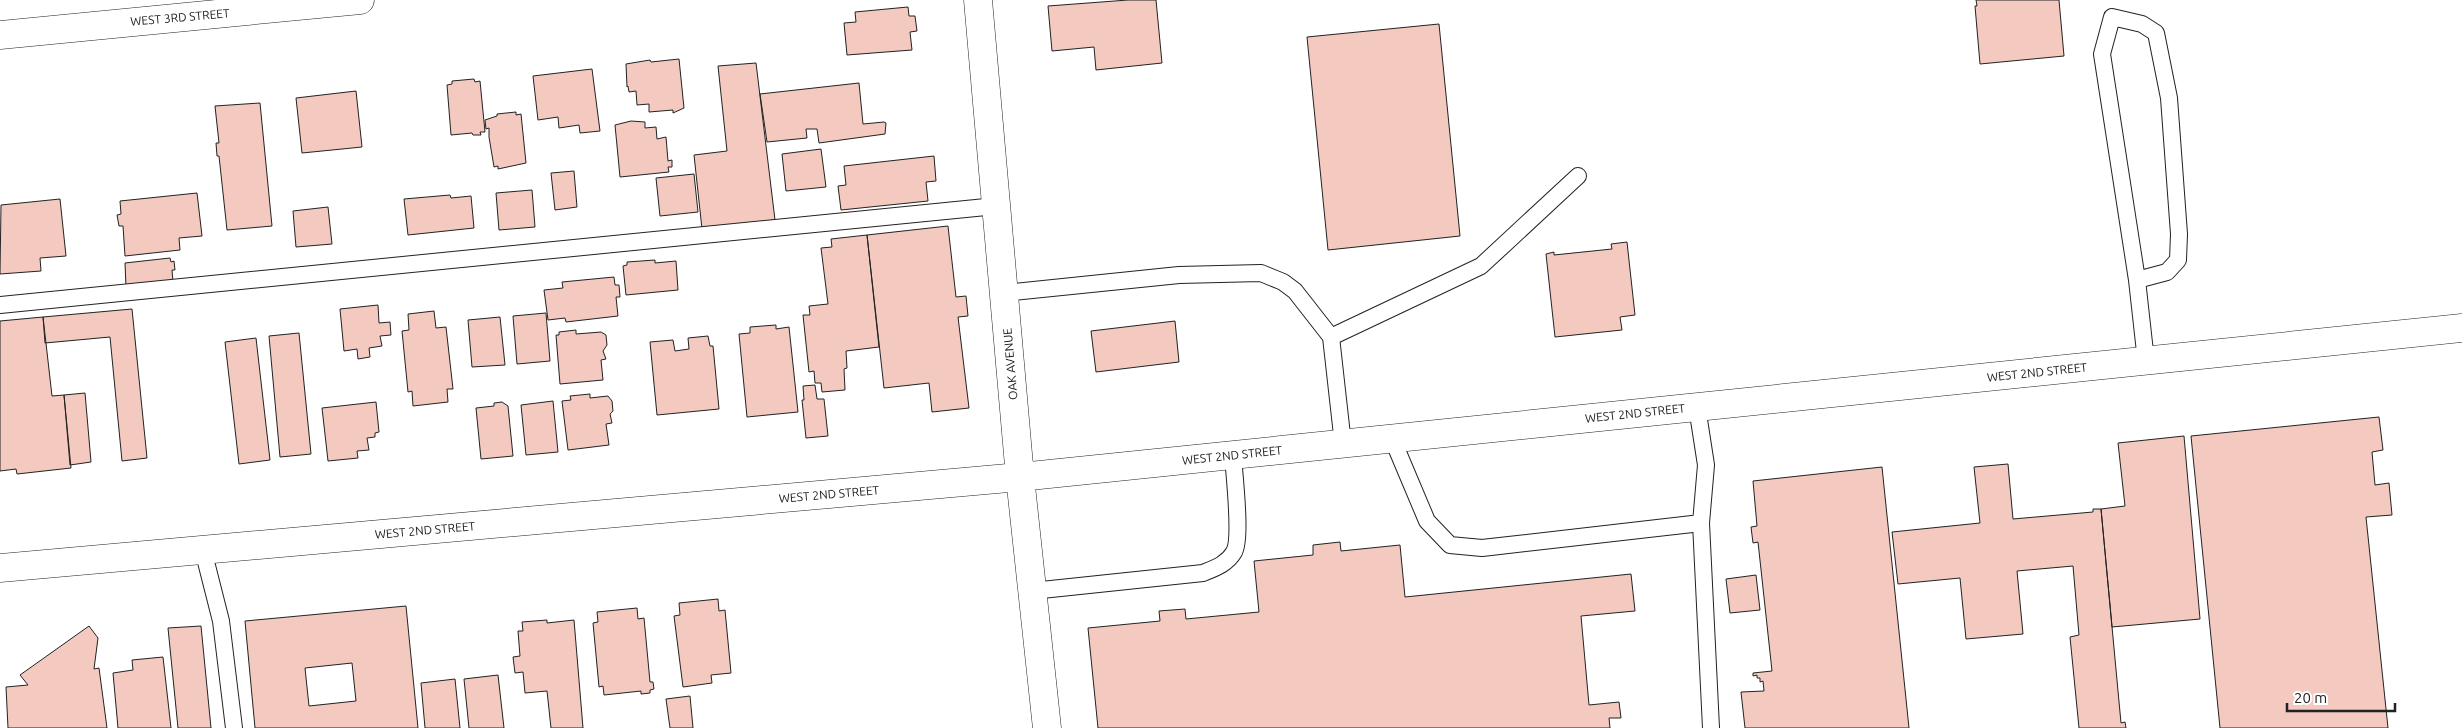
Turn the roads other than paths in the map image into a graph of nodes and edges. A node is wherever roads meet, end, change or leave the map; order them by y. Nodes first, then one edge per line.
1 (360, 0) edge
2 (978, 0) edge
3 (0, 35) edge
4 (1578, 176) dead end
5 (996, 206) junction
6 (2137, 280) junction
7 (1004, 293) junction
8 (0, 305) edge
9 (2462, 328) edge
10 (1331, 337) junction
11 (2146, 361) junction
12 (1697, 407) junction
13 (1392, 438) junction
14 (1343, 444) junction
15 (1233, 455) junction
16 (1020, 477) junction
17 (1701, 523) junction
18 (203, 550) junction
19 (0, 568) edge
20 (1032, 591) junction
21 (234, 728) edge
22 (1047, 728) edge
23 (1712, 728) edge

1 - 3 street, WEST 3RD STREET
2 - 5 street, OAK AVENUE
4 - 10 lane
5 - 7 street, OAK AVENUE
5 - 8 lane
6 - 6 lane
6 - 11 lane
7 - 10 lane
7 - 16 street, OAK AVENUE
9 - 11 street, WEST 2ND STREET
10 - 14 lane
11 - 12 street, WEST 2ND STREET
12 - 13 street, WEST 2ND STREET
12 - 17 lane
13 - 14 street, WEST 2ND STREET
13 - 17 lane
14 - 15 street, WEST 2ND STREET
15 - 16 street, WEST 2ND STREET
15 - 20 lane
16 - 18 street, WEST 2ND STREET
16 - 20 street, OAK AVENUE
17 - 23 lane
18 - 19 street, WEST 2ND STREET
18 - 21 lane
20 - 22 street, OAK AVENUE

